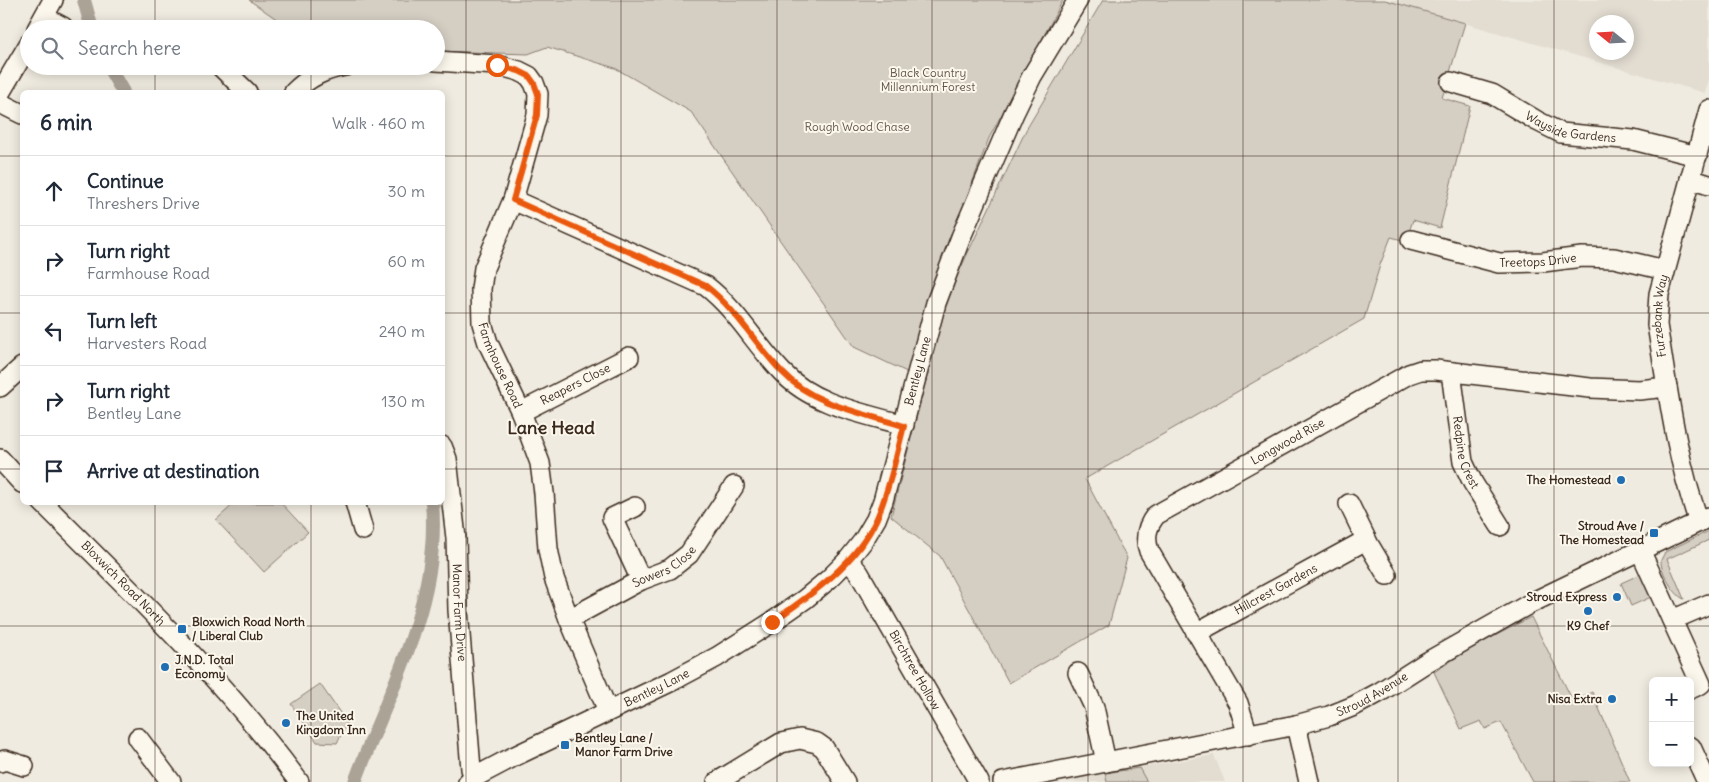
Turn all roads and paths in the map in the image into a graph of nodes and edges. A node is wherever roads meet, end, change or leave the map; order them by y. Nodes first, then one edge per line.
1 (53, 0) edge
2 (1078, 0) edge
3 (43, 20) edge
4 (20, 59) edge
5 (445, 62) edge
6 (229, 75) edge
7 (317, 75) edge
8 (1451, 82) dead end
9 (245, 90) edge
10 (296, 90) edge
11 (0, 93) edge
12 (0, 103) edge
13 (1709, 110) edge
14 (20, 113) edge
15 (1697, 156) junction
16 (1690, 179) junction
17 (1709, 185) edge
18 (513, 200) junction
19 (1412, 240) dead end
20 (1666, 270) junction
21 (629, 357) dead end
22 (20, 369) edge
23 (1451, 372) junction
24 (0, 387) edge
25 (1667, 387) junction
26 (521, 412) junction
27 (904, 426) junction
28 (445, 454) edge
29 (0, 459) edge
30 (20, 481) edge
31 (734, 486) dead end
32 (1349, 504) dead end
33 (45, 505) edge
34 (356, 505) edge
35 (635, 507) dead end
36 (1704, 519) edge
37 (1500, 526) dead end
38 (363, 530) dead end
39 (1362, 543) junction
40 (1640, 550) junction
41 (848, 560) junction
42 (1387, 575) dead end
43 (641, 580) junction
44 (1709, 604) edge
45 (569, 619) junction
46 (1672, 620) junction
47 (1196, 633) junction
48 (1078, 673) dead end
49 (1696, 687) edge
50 (608, 712) junction
51 (1296, 725) junction
52 (1248, 735) junction
53 (138, 738) dead end
54 (1694, 756) edge
55 (0, 762) edge
56 (1106, 762) junction
57 (24, 766) dead end
58 (471, 779) edge
59 (171, 782) edge
60 (298, 782) edge
61 (717, 782) edge
62 (845, 782) edge
63 (979, 782) edge
64 (1003, 782) edge
65 (1309, 782) edge
66 (1707, 782) edge

1 - 3 street
2 - 27 street, Bentley Lane
4 - 11 street
5 - 18 street, Farmhouse Road
6 - 9 street
7 - 10 street
8 - 15 street, Wayside Gardens
12 - 14 street
13 - 15 street, Furzebank Way
15 - 16 street, Furzebank Way
16 - 17 street
16 - 20 street, Furzebank Way
18 - 26 street, Farmhouse Road
18 - 27 street
19 - 20 street, Treetops Drive
20 - 25 street, Furzebank Way
21 - 26 street, Reapers Close
22 - 24 street
23 - 25 street, Longwood Rise
23 - 37 street, Redpine Crest
23 - 47 street, Longwood Rise
25 - 36 street, Furzebank Way
26 - 45 street, Farmhouse Road
27 - 41 street, Bentley Lane
28 - 58 street, Manor Farm Drive
29 - 30 street
31 - 43 street, Sowers Close
32 - 39 street
33 - 60 street, Bloxwich Road North
34 - 38 street
35 - 43 street
36 - 40 street, Stroud Avenue
39 - 42 street
39 - 47 street, Hillcrest Gardens
40 - 46 street
40 - 51 street, Stroud Avenue
41 - 50 street, Bentley Lane
41 - 63 street, Birchtree Hollow
43 - 45 street, Sowers Close
44 - 46 street
45 - 50 street, Farmhouse Road
46 - 49 street
47 - 52 street, Longwood Rise
48 - 56 street
50 - 58 street, Bentley Lane
51 - 52 street, Stroud Avenue
51 - 65 street
52 - 56 street, Stroud Avenue
53 - 59 street
54 - 66 street
55 - 57 street
56 - 64 street, Stroud Avenue
61 - 62 street

